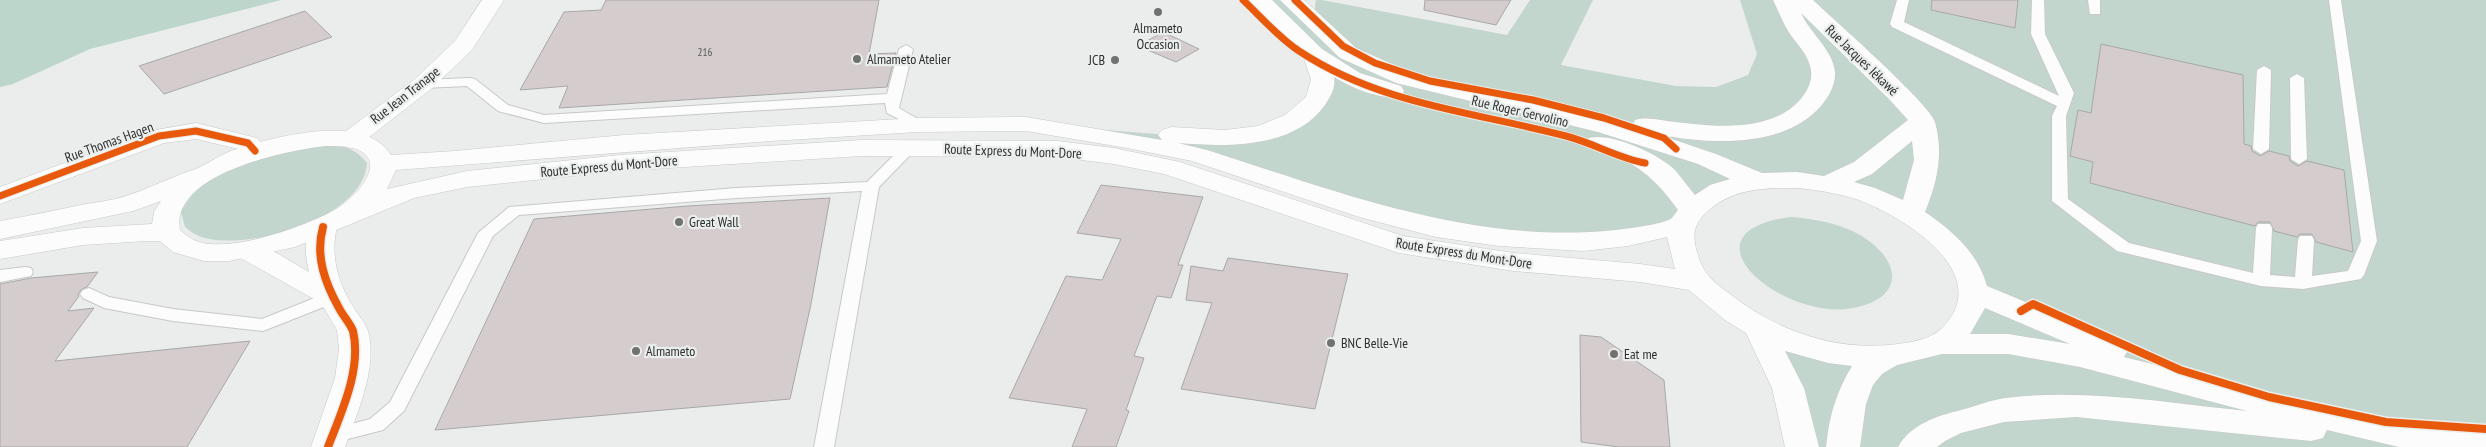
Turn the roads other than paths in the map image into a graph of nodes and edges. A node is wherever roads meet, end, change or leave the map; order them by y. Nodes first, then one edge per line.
1 (493, 0) edge
2 (1260, 0) edge
3 (1291, 0) edge
4 (1784, 0) edge
5 (1800, 0) edge
6 (1903, 0) edge
7 (2038, 0) edge
8 (2335, 0) edge
9 (906, 49) dead end
10 (1314, 54) junction
11 (2264, 70) dead end
12 (2297, 78) dead end
13 (423, 84) junction
14 (1482, 95) junction
15 (893, 98) junction
16 (2065, 104) junction
17 (1922, 121) junction
18 (1026, 124) junction
19 (913, 137) junction
20 (350, 140) junction
21 (2261, 149) dead end
22 (255, 151) junction
23 (2299, 159) dead end
24 (383, 163) junction
25 (212, 170) junction
26 (1758, 181) junction
27 (1827, 184) junction
28 (871, 186) junction
29 (0, 196) edge
30 (349, 213) junction
31 (1912, 214) junction
32 (1687, 218) junction
33 (323, 228) junction
34 (2264, 228) dead end
35 (0, 230) edge
36 (167, 233) junction
37 (2306, 240) dead end
38 (0, 250) edge
39 (247, 250) junction
40 (25, 272) dead end
41 (0, 276) edge
42 (2261, 280) junction
43 (1697, 282) junction
44 (2302, 283) junction
45 (1975, 292) junction
46 (89, 294) dead end
47 (333, 297) junction
48 (1759, 328) junction
49 (1935, 344) junction
50 (1889, 356) junction
51 (2195, 385) junction
52 (2417, 439) junction
53 (330, 442) edge
54 (2486, 442) edge
55 (824, 447) edge
56 (1802, 447) edge
57 (1843, 447) edge
58 (1915, 447) edge

1 - 13 main road, Rue Jean Tranape
2 - 10 main road, Rue Roger Gervolino
3 - 14 main road, Rue Roger Gervolino
4 - 14 main road
5 - 17 main road, Rue Jacques Iékawé
6 - 16 lane
7 - 16 lane
8 - 44 lane
9 - 15 lane
10 - 18 main road
10 - 32 main road, Rue Roger Gervolino
11 - 21 lane
12 - 23 lane
13 - 15 lane
13 - 20 main road, Rue Jean Tranape
14 - 26 main road, Rue Roger Gervolino
15 - 19 lane
16 - 42 lane
17 - 27 main road
17 - 31 main road
18 - 19 main road, Route Express du Mont-Dore
18 - 32 main road, Route Express du Mont-Dore
19 - 24 main road, Route Express du Mont-Dore
19 - 28 lane
19 - 30 main road, Route Express du Mont-Dore
19 - 43 main road, Route Express du Mont-Dore
20 - 22 main road
20 - 24 main road
22 - 25 main road
22 - 29 main road, Rue Thomas Hagen
24 - 30 main road
25 - 35 main road
25 - 36 main road
26 - 27 main road
26 - 32 main road
27 - 31 main road
28 - 53 lane
28 - 55 lane
30 - 33 main road
31 - 45 main road
32 - 43 main road
33 - 39 main road
33 - 47 main road
34 - 42 lane
36 - 38 main road
36 - 39 main road
37 - 44 lane
39 - 47 main road
40 - 41 lane
42 - 44 lane
43 - 48 main road
45 - 49 main road
45 - 51 main road
46 - 47 lane
47 - 53 main road
48 - 50 main road
48 - 56 main road
49 - 50 main road
49 - 51 main road
50 - 57 main road
51 - 52 main road
52 - 54 main road
52 - 58 main road

